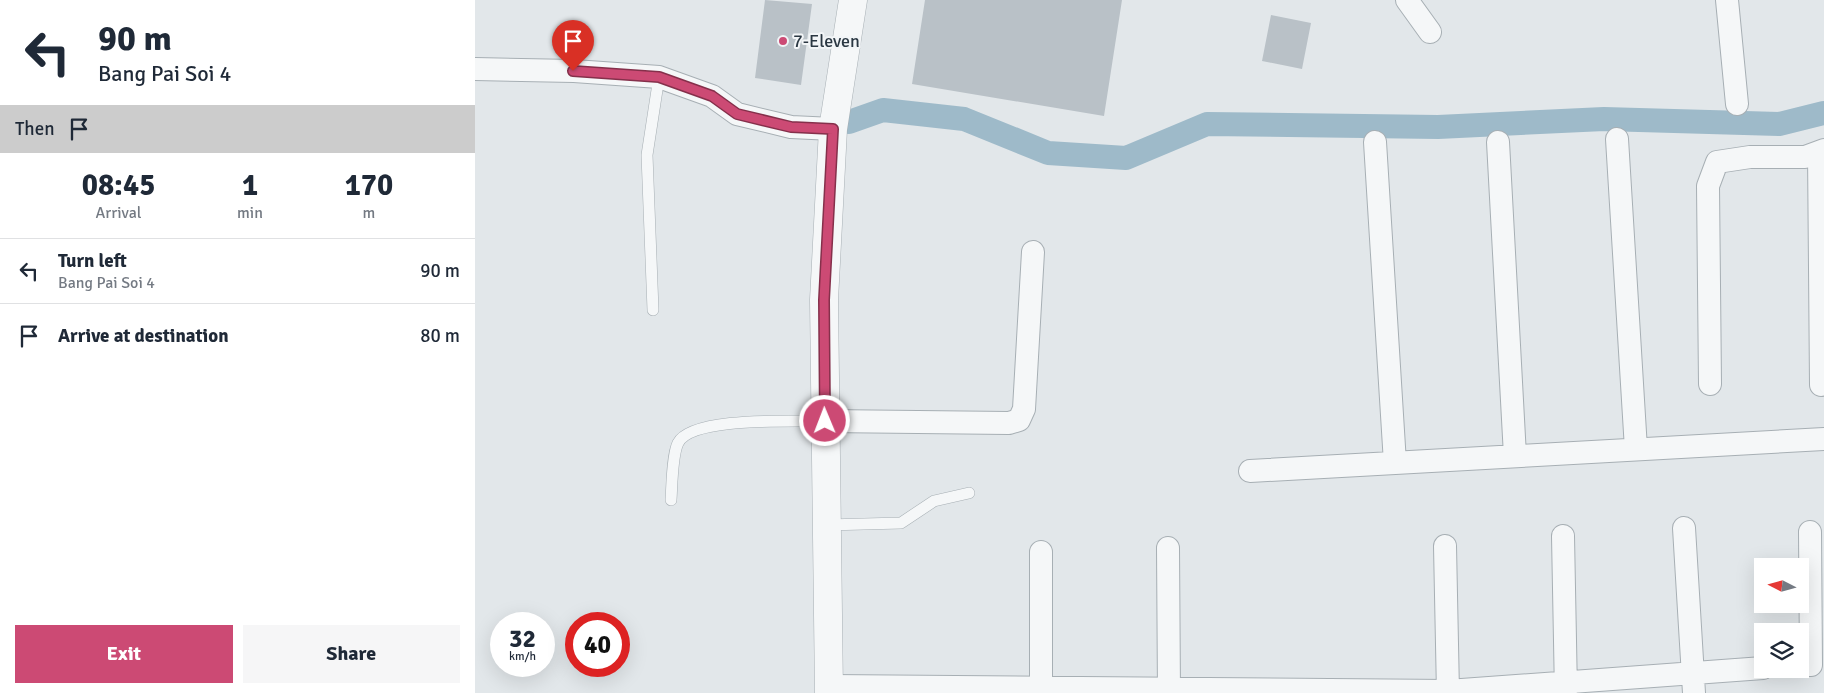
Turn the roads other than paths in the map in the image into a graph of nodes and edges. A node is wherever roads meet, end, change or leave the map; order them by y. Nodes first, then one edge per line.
1 (853, 0) edge
2 (1407, 0) edge
3 (1727, 0) edge
4 (1430, 32) dead end
5 (475, 70) edge
6 (659, 77) junction
7 (1737, 104) dead end
8 (833, 129) junction
9 (1617, 139) dead end
10 (1375, 142) dead end
11 (1498, 142) dead end
12 (1821, 151) edge
13 (1033, 252) dead end
14 (653, 310) dead end
15 (1710, 384) dead end
16 (1821, 385) dead end
17 (825, 421) junction
18 (1824, 439) edge
19 (1636, 449) junction
20 (1515, 456) junction
21 (1395, 463) junction
22 (1250, 471) dead end
23 (969, 493) dead end
24 (671, 500) dead end
25 (827, 526) junction
26 (1684, 528) dead end
27 (1810, 532) dead end
28 (1563, 536) dead end
29 (1445, 546) dead end
30 (1168, 548) dead end
31 (1041, 552) dead end
32 (1809, 665) edge
33 (1754, 670) edge
34 (1693, 683) edge
35 (1566, 688) edge
36 (829, 690) edge
37 (962, 690) edge
38 (1041, 690) edge
39 (1169, 691) edge
40 (1301, 691) edge
41 (1448, 692) edge

1 - 8 street
2 - 4 street
3 - 7 street
5 - 6 street
6 - 8 street
6 - 14 lane
8 - 17 street
9 - 19 street
10 - 21 street
11 - 20 street
12 - 15 street
12 - 16 street
13 - 17 street
17 - 24 lane
17 - 25 street
18 - 19 street
19 - 20 street
20 - 21 street
21 - 22 street
23 - 25 lane
25 - 36 street
26 - 34 street
27 - 32 street
28 - 35 street
29 - 41 street
30 - 39 street
31 - 38 street
33 - 34 street
34 - 35 street
35 - 41 street
36 - 37 street
37 - 38 street
38 - 39 street
39 - 40 street
40 - 41 street

